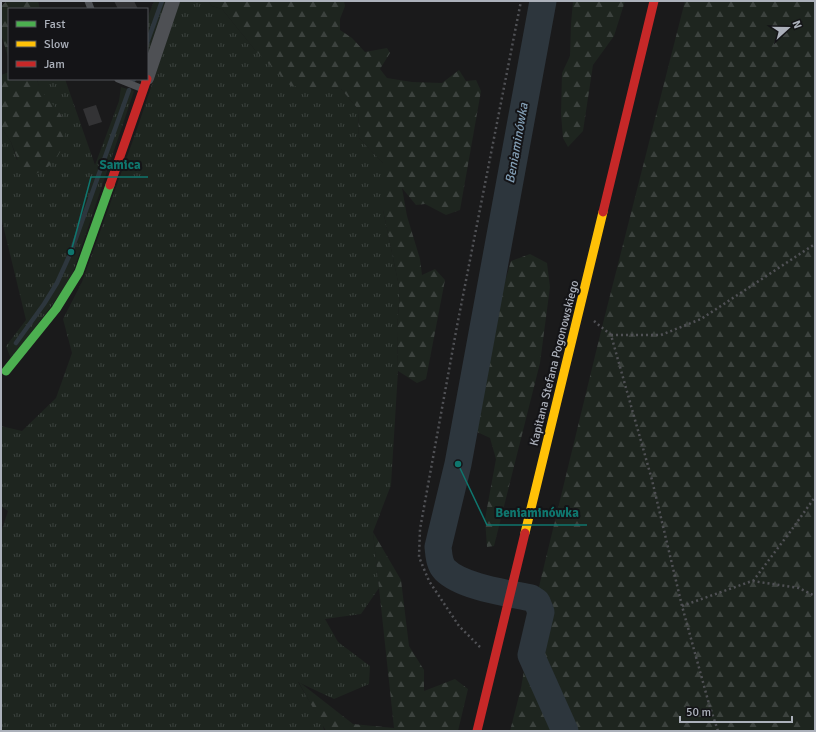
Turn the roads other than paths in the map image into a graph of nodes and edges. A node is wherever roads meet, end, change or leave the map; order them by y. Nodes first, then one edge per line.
1 (173, 1) edge
2 (654, 1) edge
3 (148, 76) edge
4 (127, 80) edge
5 (146, 82) edge
6 (6, 371) dead end
7 (477, 731) edge

1 - 3 street
2 - 7 main road, Kapitana Stefana Pogonowskiego
4 - 5 lane
5 - 6 main road

